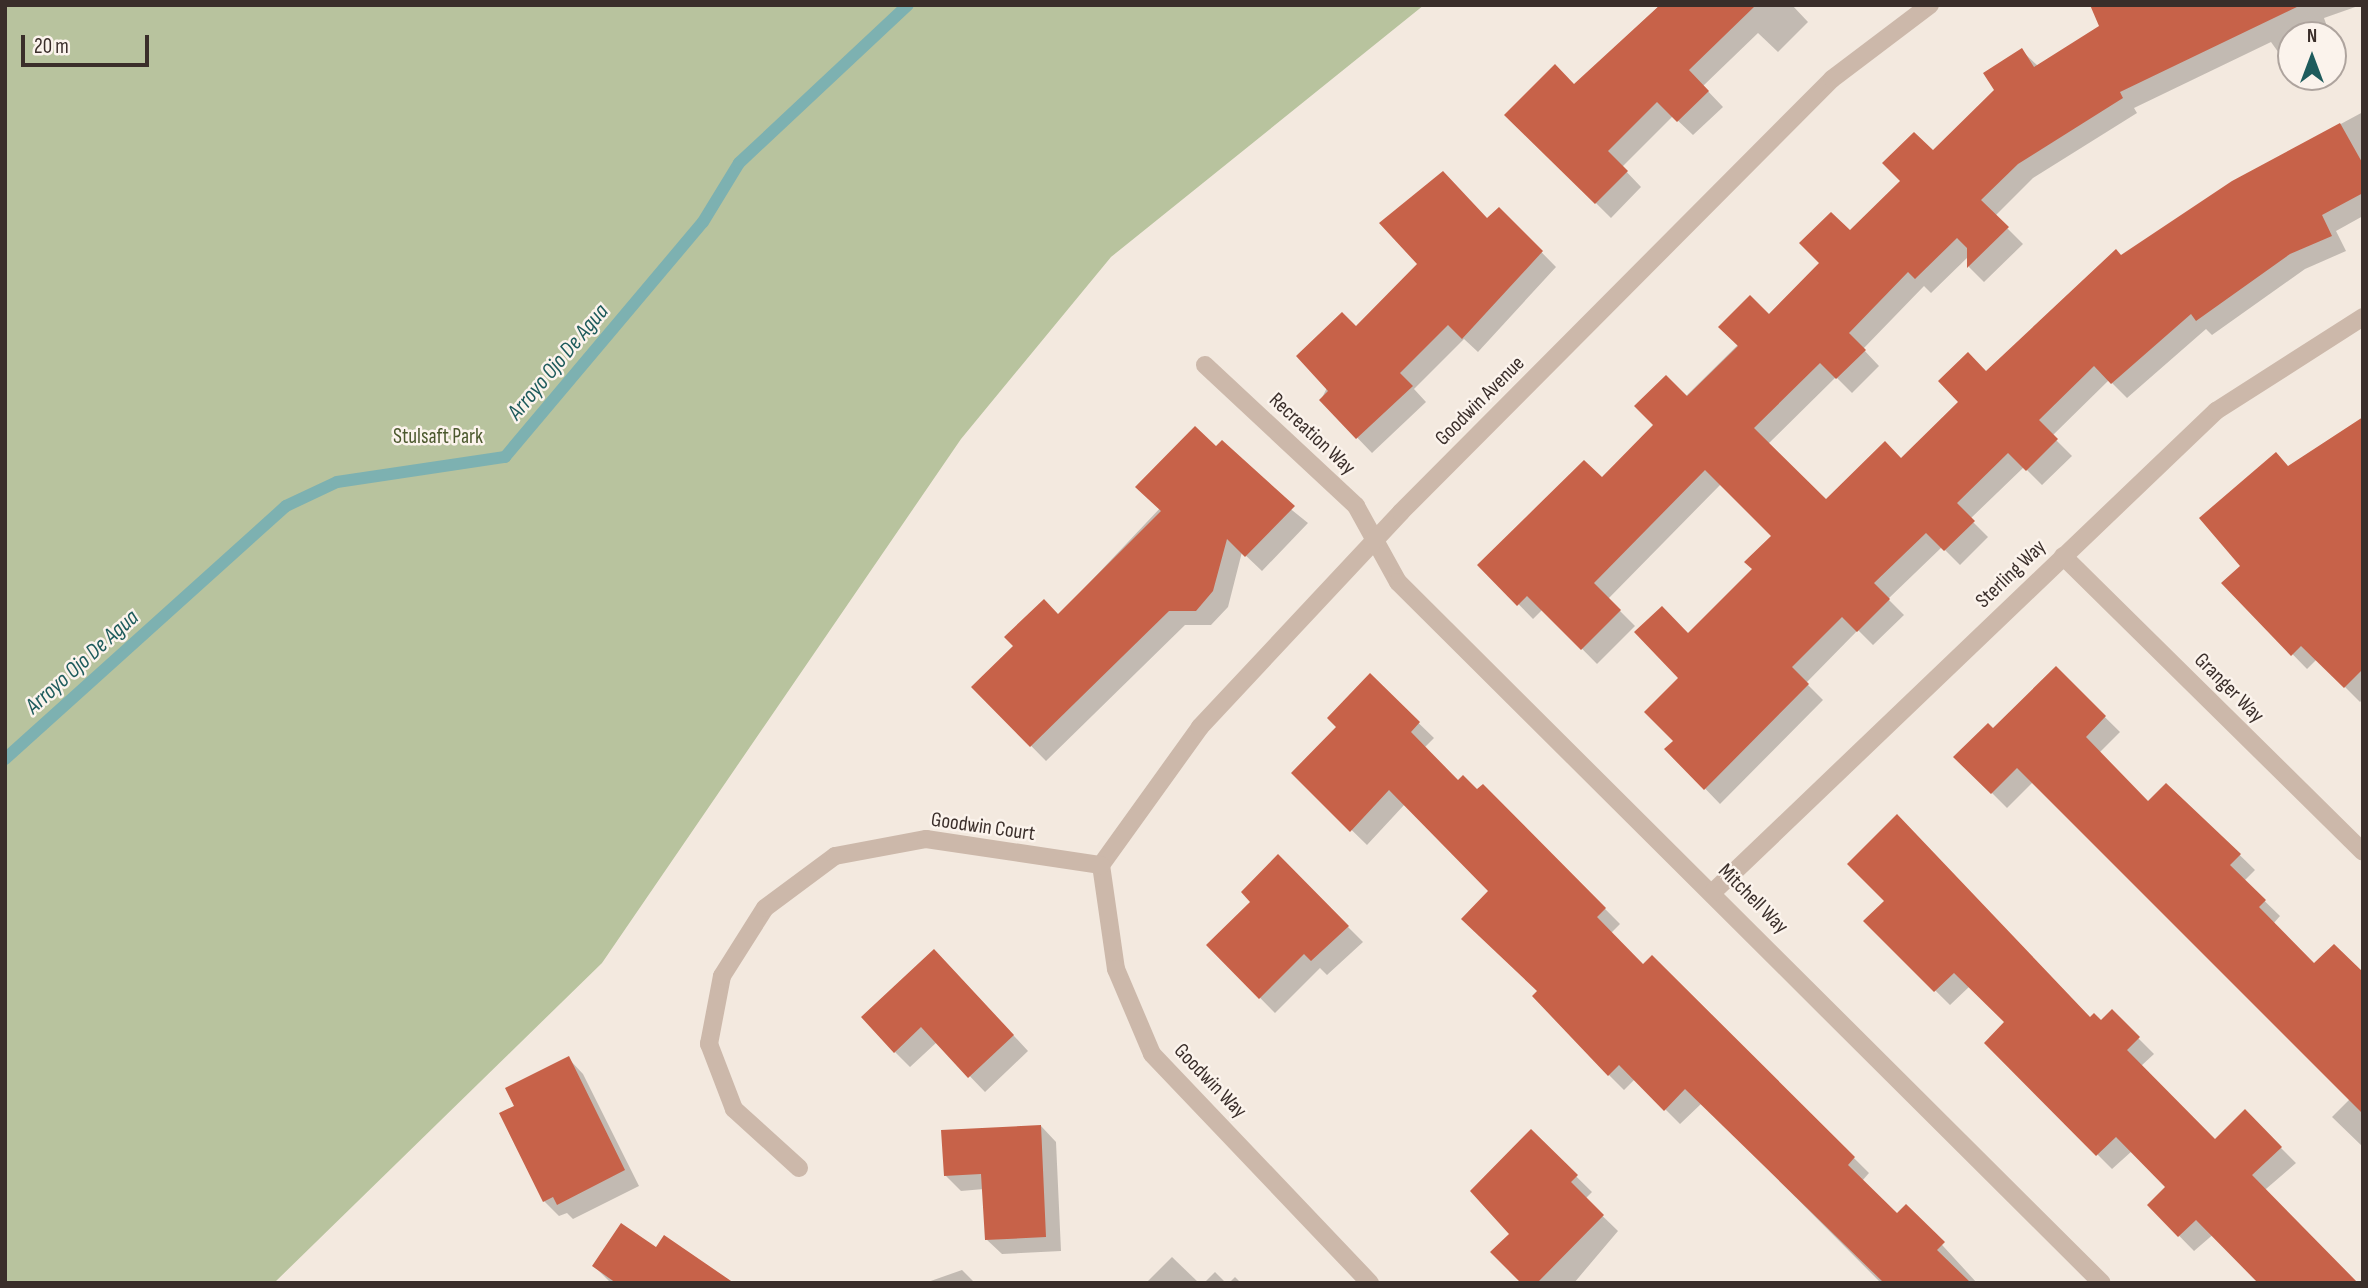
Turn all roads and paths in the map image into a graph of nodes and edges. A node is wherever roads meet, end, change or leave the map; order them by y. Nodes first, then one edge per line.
1 (1930, 5) edge
2 (2363, 317) edge
3 (1205, 365) dead end
4 (1375, 546) junction
5 (2063, 556) junction
6 (2363, 852) edge
7 (1101, 866) junction
8 (1713, 892) junction
9 (799, 1168) dead end
10 (1370, 1283) edge
11 (2102, 1283) edge

1 - 4 street, Goodwin Avenue
2 - 5 street, Sterling Way
3 - 4 street, Recreation Way
4 - 7 street, Goodwin Avenue
4 - 8 street, Mitchell Way
5 - 6 street, Granger Way
5 - 8 street, Sterling Way
7 - 9 street, Goodwin Court
7 - 10 street, Goodwin Way
8 - 11 street, Mitchell Way

